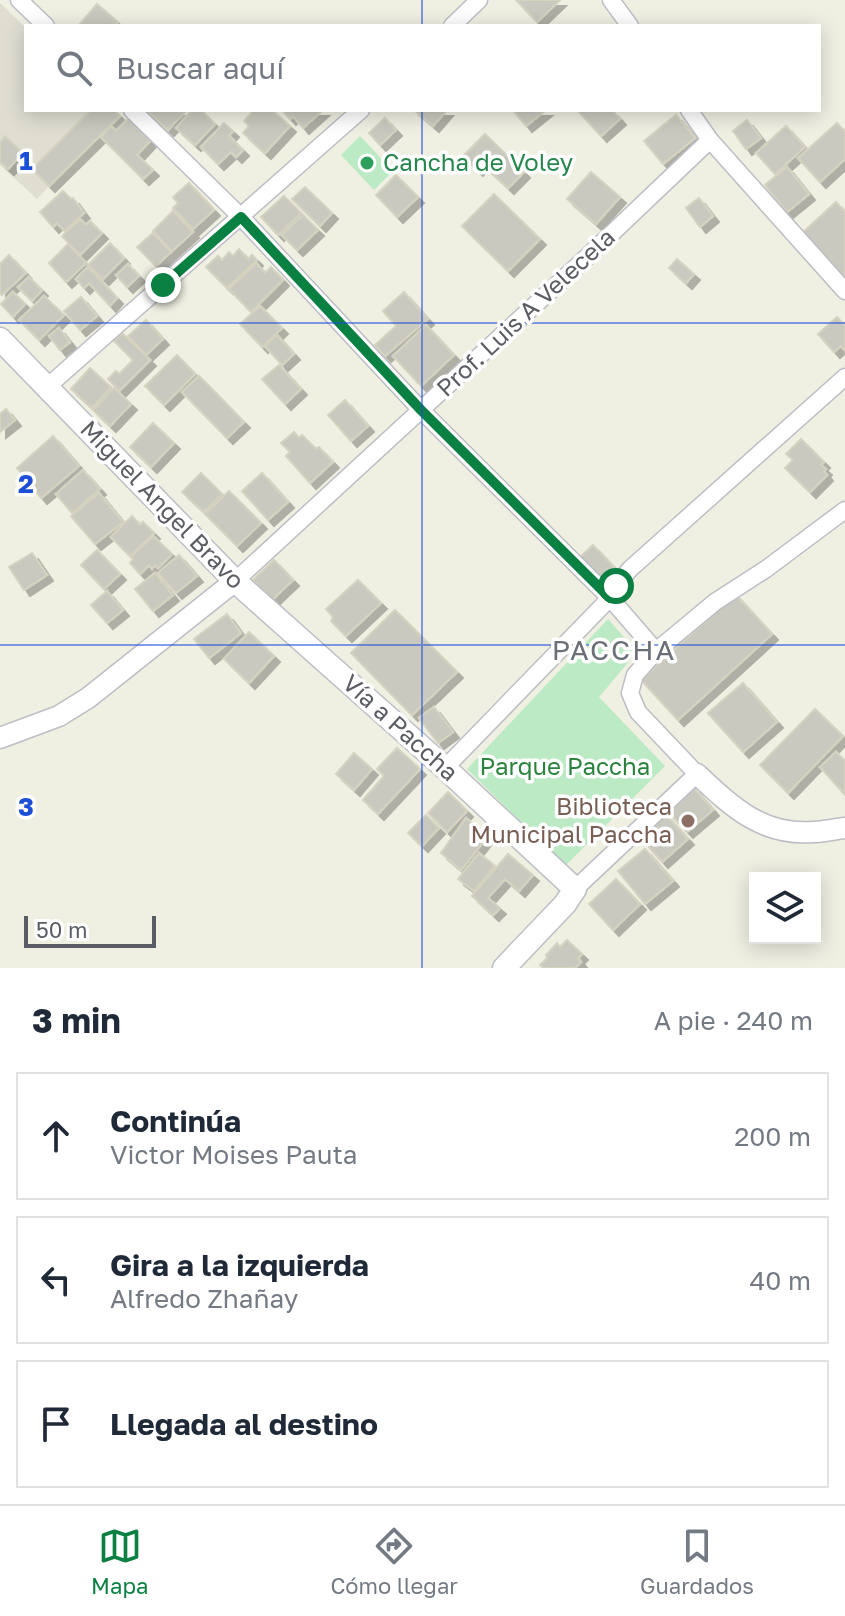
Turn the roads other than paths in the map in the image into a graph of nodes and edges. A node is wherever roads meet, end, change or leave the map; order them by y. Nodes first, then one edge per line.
1 (19, 0) edge
2 (479, 0) edge
3 (611, 0) edge
4 (44, 24) edge
5 (454, 24) edge
6 (629, 24) edge
7 (134, 112) edge
8 (359, 112) edge
9 (690, 112) edge
10 (710, 140) junction
11 (241, 217) junction
12 (845, 291) edge
13 (0, 339) edge
14 (845, 377) edge
15 (47, 387) junction
16 (421, 410) junction
17 (845, 510) edge
18 (235, 581) junction
19 (610, 598) junction
20 (656, 651) junction
21 (330, 664) joint
22 (0, 738) edge
23 (445, 768) junction
24 (697, 774) junction
25 (845, 828) edge
26 (575, 889) junction
27 (504, 968) edge

1 - 4 street
2 - 5 street
3 - 6 street
7 - 11 street
8 - 11 street
9 - 10 street
10 - 12 street
10 - 16 street, Prof. Luis A Velecela
11 - 15 street
11 - 16 street
13 - 15 main road, Miguel Angel Bravo
14 - 19 street
15 - 18 main road, Miguel Angel Bravo
16 - 18 street, Prof. Luis A Velecela
16 - 19 street
17 - 20 street
18 - 21 main road, Miguel Angel Bravo
18 - 22 street
19 - 20 street
19 - 23 street
20 - 24 street
21 - 23 main road, Vía a Paccha
23 - 26 main road, Vía a Paccha
24 - 25 street
24 - 26 street
26 - 27 main road

